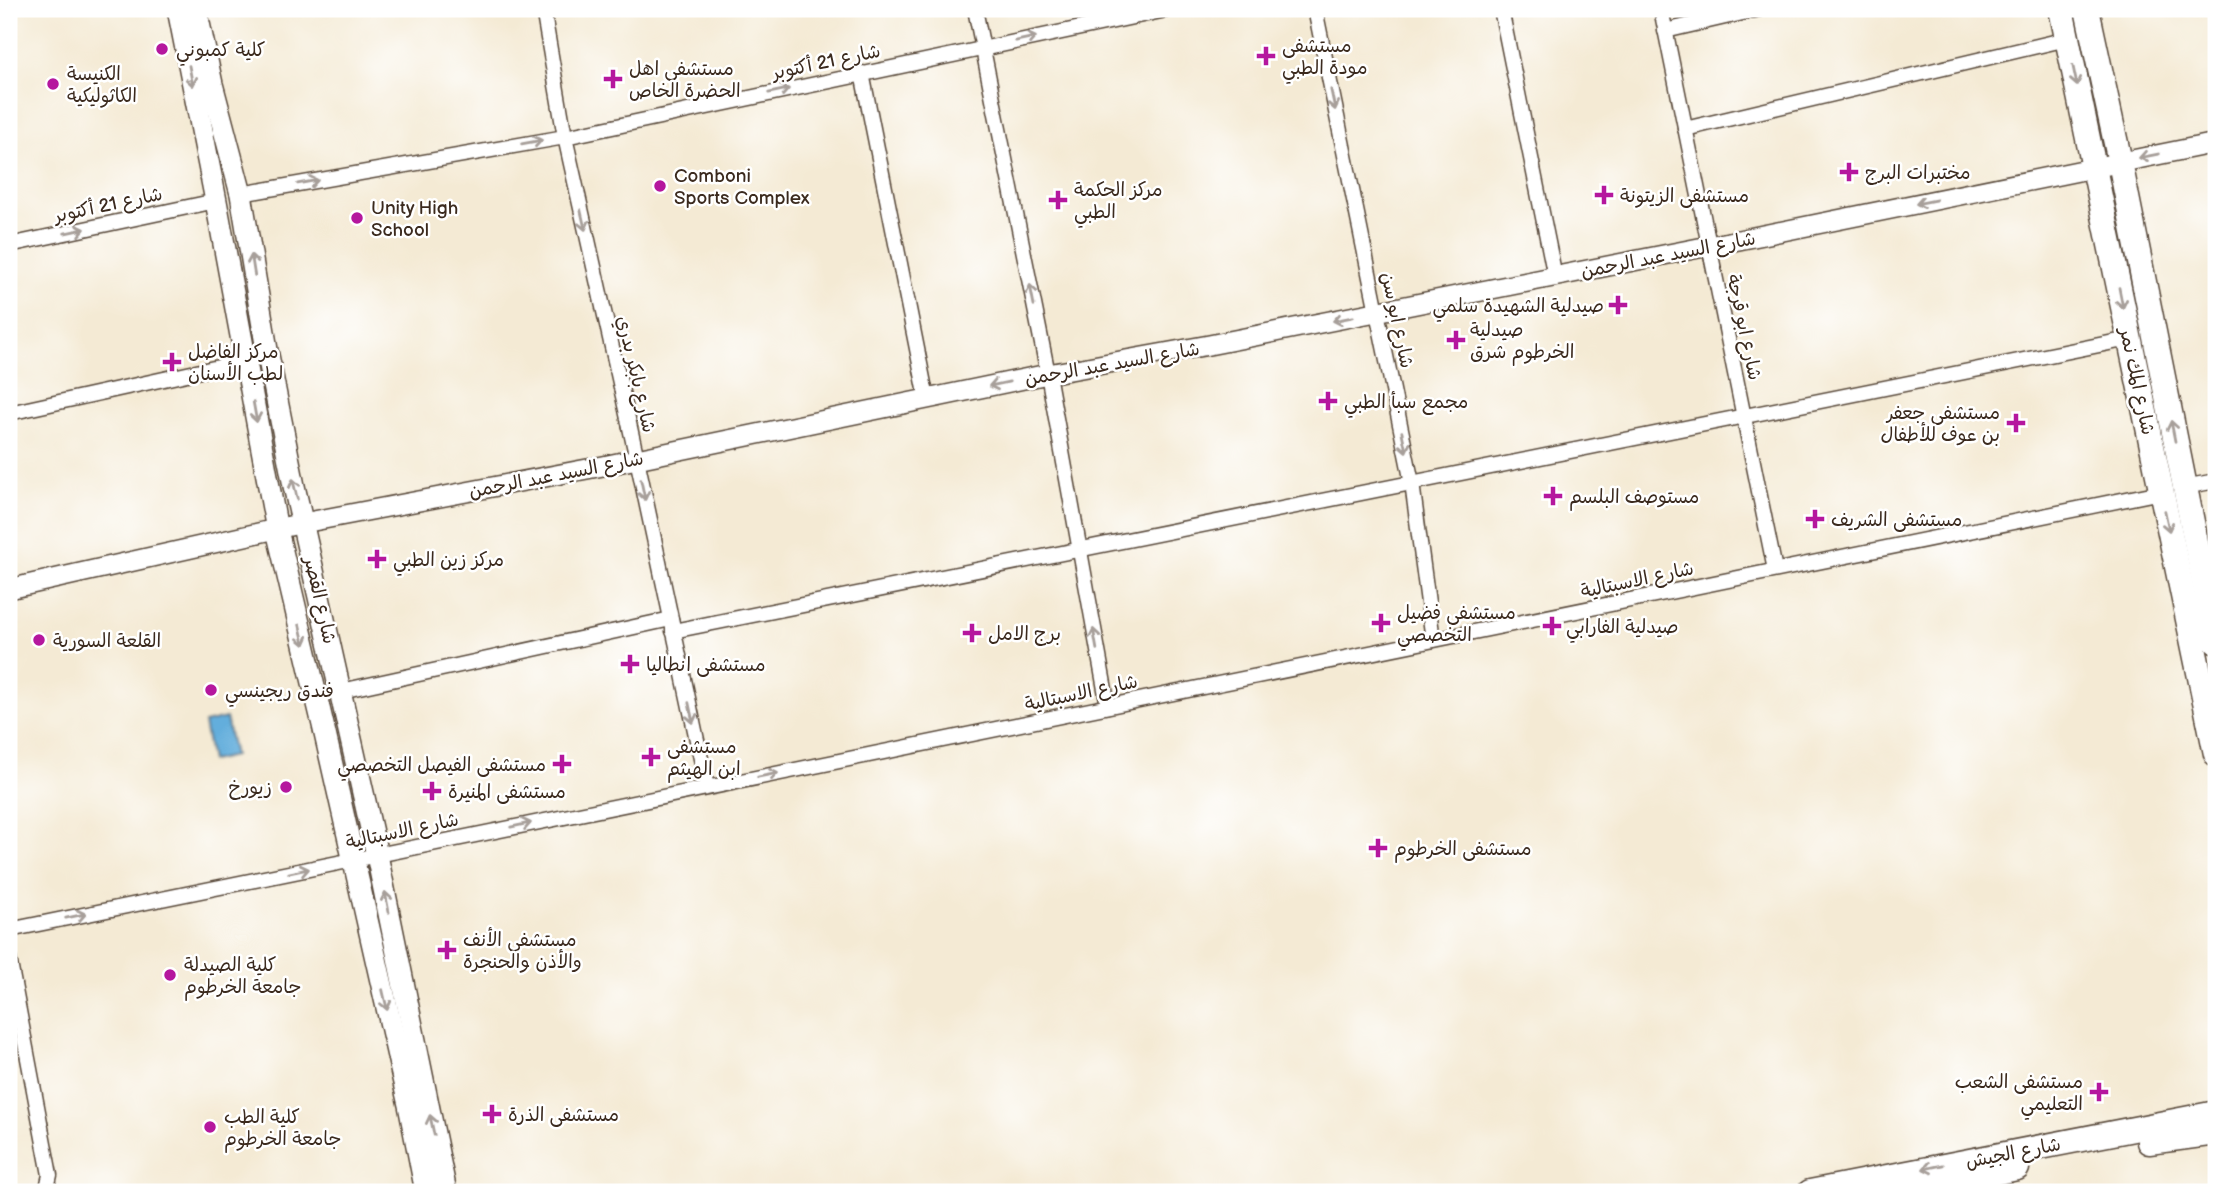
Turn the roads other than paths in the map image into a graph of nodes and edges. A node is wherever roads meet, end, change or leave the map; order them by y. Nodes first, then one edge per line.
1 (178, 9) edge
2 (196, 9) edge
3 (543, 9) edge
4 (975, 9) edge
5 (1171, 9) edge
6 (1315, 9) edge
7 (1501, 9) edge
8 (1661, 9) edge
9 (1760, 9) edge
10 (2061, 9) edge
11 (2087, 9) edge
12 (1665, 31) junction
13 (2067, 39) junction
14 (983, 48) junction
15 (862, 73) junction
16 (1685, 129) junction
17 (565, 137) junction
18 (2216, 143) edge
19 (2120, 162) junction
20 (2095, 168) junction
21 (241, 194) junction
22 (216, 201) junction
23 (9, 245) edge
24 (1709, 246) junction
25 (1555, 277) junction
26 (1377, 312) junction
27 (2129, 340) junction
28 (246, 361) junction
29 (1048, 374) junction
30 (927, 399) junction
31 (9, 413) edge
32 (1744, 416) junction
33 (637, 459) junction
34 (2216, 481) edge
35 (1412, 482) junction
36 (2173, 490) junction
37 (303, 523) junction
38 (277, 530) junction
39 (1079, 549) junction
40 (1774, 570) junction
41 (9, 589) edge
42 (672, 625) junction
43 (1433, 640) junction
44 (2216, 642) edge
45 (341, 691) junction
46 (1108, 706) junction
47 (2216, 754) edge
48 (706, 788) junction
49 (377, 855) junction
50 (354, 860) junction
51 (9, 930) edge
52 (9, 958) edge
53 (2216, 1113) edge
54 (2216, 1133) edge
55 (2168, 1138) junction
56 (2216, 1145) edge
57 (46, 1192) edge
58 (426, 1192) edge
59 (446, 1192) edge
60 (1810, 1192) edge
61 (1901, 1192) edge

1 -> 22 main road, شارع القصر
2 - 21 main road, شارع القصر
3 - 17 street, شارع بابكر بدري
4 - 14 street
14 -> 5 street, شارع 21 أكتوبر
6 -> 26 street, شارع ابو سن
7 - 25 street
8 - 12 street, شارع ابو قرجة
9 - 12 street
10 - 13 highway, شارع المك نمر
11 - 19 highway, شارع المك نمر
12 - 16 street, شارع ابو قرجة
13 - 16 street
13 -> 20 highway, شارع المك نمر
14 - 15 street, شارع 21 أكتوبر
29 -> 14 street
17 -> 15 street, شارع 21 أكتوبر
15 - 30 street
16 - 24 street, شارع ابو قرجة
21 -> 17 street, شارع 21 أكتوبر
17 -> 33 street, شارع بابكر بدري
18 -> 19 street, شارع السيد عبد الرحمن
19 - 20 street, شارع السيد عبد الرحمن
36 -> 19 highway, شارع المك نمر
20 -> 24 street, شارع السيد عبد الرحمن
20 -> 27 highway, شارع المك نمر
37 -> 21 main road, شارع القصر
23 -> 22 street, شارع 21 أكتوبر
22 - 28 main road, شارع القصر
24 - 25 street, شارع السيد عبد الرحمن
24 - 32 street, شارع ابو قرجة
25 - 26 street, شارع السيد عبد الرحمن
26 -> 29 street, شارع السيد عبد الرحمن
26 -> 35 street, شارع ابو سن
27 - 32 street
27 - 36 highway, شارع المك نمر
28 - 31 street
28 -> 38 main road, شارع القصر
29 -> 30 street, شارع السيد عبد الرحمن
29 - 39 street
30 - 33 street, شارع السيد عبد الرحمن
32 - 35 street
32 - 40 street, شارع ابو قرجة
33 - 37 street, شارع السيد عبد الرحمن
33 -> 42 street, شارع بابكر بدري
34 - 36 street, شارع الاسبتالية
35 - 39 street
35 - 43 street, شارع ابو سن
36 - 40 street, شارع الاسبتالية
36 - 44 highway, شارع المك نمر
36 -> 47 highway, شارع المك نمر
37 - 38 street, شارع السيد عبد الرحمن
37 - 45 main road, شارع القصر
38 - 41 street, شارع السيد عبد الرحمن
38 -> 50 main road, شارع القصر
39 - 42 street
46 -> 39 street
40 - 43 street, شارع الاسبتالية
42 - 45 street
42 -> 48 street, شارع بابكر بدري
43 - 46 street, شارع الاسبتالية
45 - 49 main road, شارع القصر
48 -> 46 street, شارع الاسبتالية
49 -> 48 street, شارع الاسبتالية
49 - 50 street, شارع الاسبتالية
59 -> 49 main road, شارع القصر
51 -> 50 street, شارع الاسبتالية
50 -> 58 main road, شارع القصر
52 - 57 street
53 -> 60 highway, شارع الجيش
54 - 55 highway, شارع الجيش
55 - 56 highway
55 - 61 highway, شارع الجيش

